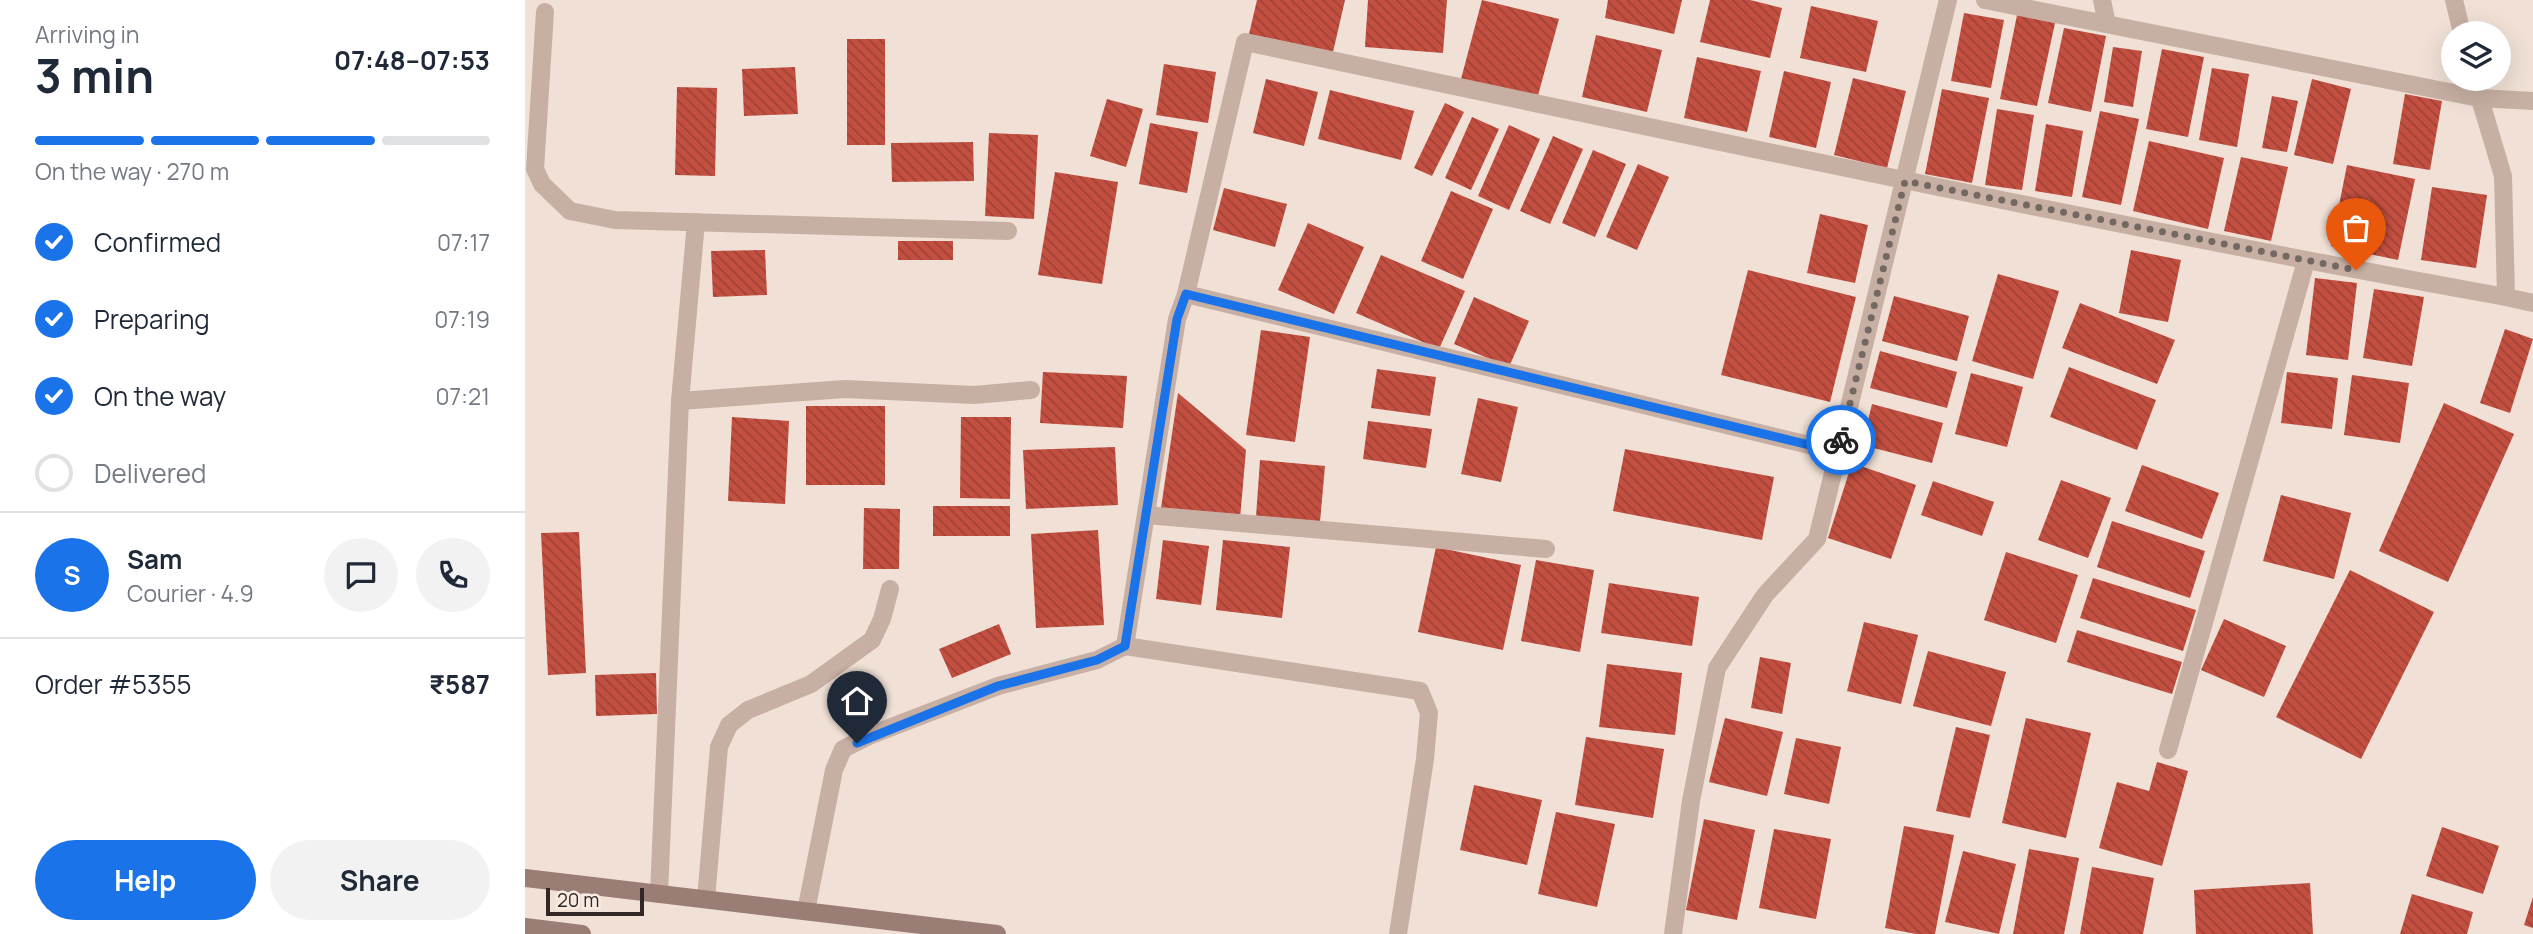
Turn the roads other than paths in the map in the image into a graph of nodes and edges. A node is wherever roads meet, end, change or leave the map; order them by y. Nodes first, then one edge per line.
1 (1948, 0) edge
2 (1985, 0) edge
3 (2102, 0) edge
4 (2454, 0) edge
5 (545, 12) dead end
6 (2459, 21) edge
7 (2107, 24) junction
8 (2477, 91) edge
9 (2479, 98) junction
10 (2533, 101) edge
11 (1905, 181) junction
12 (697, 222) junction
13 (1008, 232) dead end
14 (2306, 261) junction
15 (1186, 294) junction
16 (2506, 298) junction
17 (2533, 303) edge
18 (1031, 390) dead end
19 (680, 401) junction
20 (1838, 452) junction
21 (1146, 515) junction
22 (1546, 549) dead end
23 (890, 589) dead end
24 (1125, 646) junction
25 (2168, 750) dead end
26 (525, 878) edge
27 (659, 894) junction
28 (706, 899) junction
29 (806, 911) junction
30 (525, 927) edge
31 (582, 934) edge
32 (997, 934) edge
33 (1398, 934) edge
34 (1673, 934) edge

1 - 11 street
2 - 7 street
3 - 7 street
4 - 6 street
5 - 12 street
7 - 9 street
8 - 9 street
9 - 10 street
9 - 16 street
11 - 14 street
11 - 15 street
11 - 20 street
12 - 13 street
12 - 19 street
14 - 16 street
14 - 25 street
15 - 20 street
15 - 21 street
16 - 17 street
18 - 19 street
19 - 27 street
20 - 34 street
21 - 22 street
21 - 24 street
23 - 28 street
24 - 29 street
24 - 33 street
26 - 27 street
27 - 28 street
28 - 29 street
29 - 32 street
30 - 31 street

